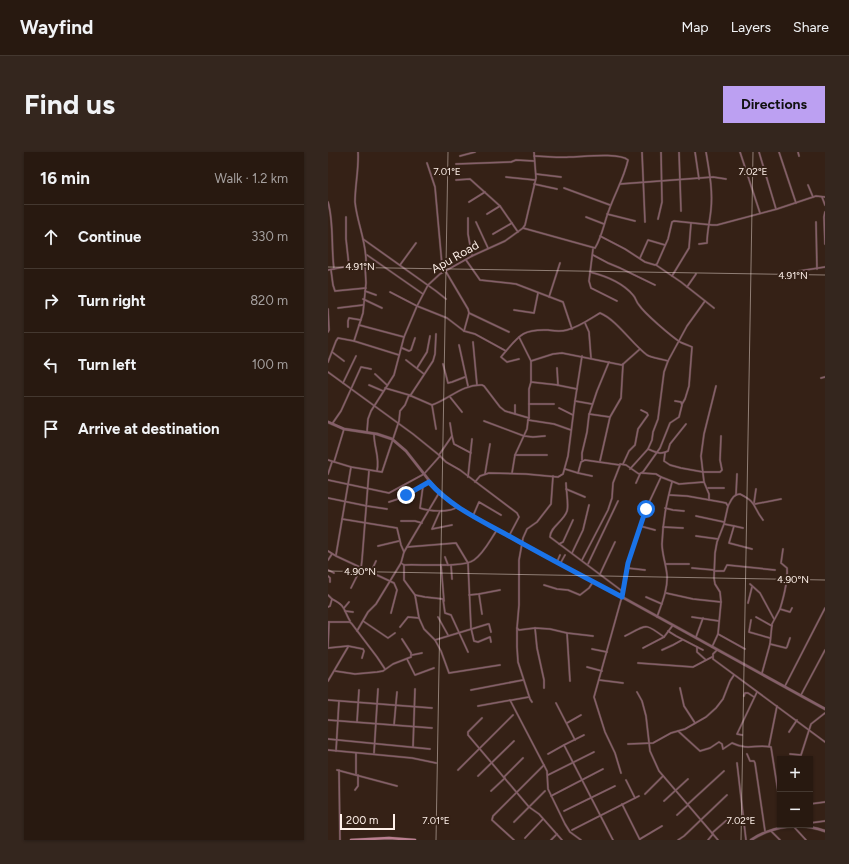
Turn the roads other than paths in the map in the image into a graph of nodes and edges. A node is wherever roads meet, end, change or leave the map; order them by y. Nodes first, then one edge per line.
1 (358, 152) edge
2 (475, 152) edge
3 (534, 152) edge
4 (586, 152) edge
5 (642, 152) edge
6 (661, 152) edge
7 (680, 152) edge
8 (696, 152) edge
9 (706, 152) edge
10 (740, 152) edge
11 (759, 152) edge
12 (779, 152) edge
13 (798, 152) edge
14 (586, 155) junction
15 (460, 156) dead end
16 (534, 156) junction
17 (799, 156) dead end
18 (534, 161) junction
19 (427, 163) dead end
20 (456, 164) dead end
21 (536, 174) junction
22 (506, 177) dead end
23 (561, 177) dead end
24 (699, 178) junction
25 (710, 178) junction
26 (726, 179) dead end
27 (456, 180) dead end
28 (535, 180) junction
29 (680, 180) junction
30 (662, 181) junction
31 (644, 182) junction
32 (534, 184) junction
33 (620, 184) junction
34 (808, 185) dead end
35 (564, 188) dead end
36 (557, 189) dead end
37 (485, 192) junction
38 (813, 197) junction
39 (822, 197) junction
40 (825, 197) edge
41 (328, 202) edge
42 (469, 202) dead end
43 (796, 203) junction
44 (610, 205) junction
45 (825, 205) edge
46 (500, 206) junction
47 (776, 209) junction
48 (681, 211) dead end
49 (825, 212) edge
50 (760, 213) junction
51 (487, 214) dead end
52 (607, 214) junction
53 (346, 217) dead end
54 (586, 217) dead end
55 (468, 218) dead end
56 (658, 219) dead end
57 (635, 221) dead end
58 (476, 222) dead end
59 (512, 222) junction
60 (645, 222) dead end
61 (816, 222) dead end
62 (691, 223) junction
63 (604, 224) junction
64 (708, 225) junction
65 (523, 228) junction
66 (518, 232) junction
67 (493, 234) dead end
68 (600, 236) junction
69 (363, 239) junction
70 (416, 243) dead end
71 (699, 244) dead end
72 (825, 244) edge
73 (665, 245) junction
74 (488, 248) junction
75 (593, 249) junction
76 (366, 255) junction
77 (593, 255) junction
78 (472, 256) junction
79 (640, 258) junction
80 (466, 260) junction
81 (560, 263) dead end
82 (365, 265) junction
83 (400, 265) junction
84 (656, 265) junction
85 (349, 266) junction
86 (825, 268) edge
87 (334, 269) junction
88 (817, 269) junction
89 (329, 270) edge
90 (446, 271) junction
91 (799, 271) dead end
92 (590, 272) junction
93 (696, 274) dead end
94 (672, 276) junction
95 (428, 285) junction
96 (655, 285) dead end
97 (687, 287) junction
98 (366, 288) junction
99 (365, 291) junction
100 (390, 292) dead end
101 (538, 293) junction
102 (376, 294) dead end
103 (423, 294) junction
104 (549, 298) junction
105 (364, 299) junction
106 (446, 299) dead end
107 (705, 300) junction
108 (617, 301) dead end
109 (363, 305) junction
110 (417, 306) junction
111 (338, 308) dead end
112 (382, 308) dead end
113 (714, 308) dead end
114 (328, 309) edge
115 (514, 310) dead end
116 (469, 313) junction
117 (361, 320) junction
118 (585, 322) junction
119 (359, 324) junction
120 (348, 327) dead end
121 (572, 329) junction
122 (464, 331) junction
123 (328, 332) edge
124 (509, 332) dead end
125 (436, 334) dead end
126 (430, 336) dead end
127 (519, 336) junction
128 (404, 337) junction
129 (415, 338) dead end
130 (354, 341) junction
131 (679, 341) junction
132 (473, 342) dead end
133 (458, 345) dead end
134 (402, 348) junction
135 (640, 349) junction
136 (506, 351) junction
137 (332, 352) junction
138 (400, 355) junction
139 (356, 356) dead end
140 (582, 356) junction
141 (591, 358) junction
142 (519, 359) dead end
143 (406, 360) dead end
144 (344, 361) dead end
145 (531, 361) junction
146 (668, 361) junction
147 (328, 362) edge
148 (609, 362) junction
149 (443, 364) dead end
150 (623, 364) junction
151 (417, 368) junction
152 (557, 368) dead end
153 (370, 369) dead end
154 (328, 372) edge
155 (375, 374) dead end
156 (424, 374) junction
157 (465, 377) junction
158 (825, 377) edge
159 (821, 378) dead end
160 (531, 382) junction
161 (343, 383) junction
162 (369, 385) dead end
163 (387, 385) junction
164 (478, 385) junction
165 (557, 385) junction
166 (468, 386) junction
167 (716, 386) dead end
168 (385, 388) junction
169 (351, 389) junction
170 (577, 389) junction
171 (383, 391) junction
172 (410, 396) junction
173 (450, 397) junction
174 (675, 401) dead end
175 (575, 402) junction
176 (529, 404) junction
177 (554, 404) dead end
178 (592, 404) junction
179 (682, 404) junction
180 (375, 405) junction
181 (515, 405) dead end
182 (432, 406) junction
183 (558, 408) dead end
184 (642, 410) dead end
185 (462, 412) dead end
186 (514, 414) junction
187 (589, 414) junction
188 (573, 415) junction
189 (610, 417) junction
190 (529, 419) junction
191 (484, 421) dead end
192 (328, 422) edge
193 (450, 423) dead end
194 (332, 424) junction
195 (398, 424) junction
196 (686, 424) dead end
197 (436, 428) dead end
198 (344, 429) junction
199 (571, 430) junction
200 (367, 432) junction
201 (374, 434) junction
202 (452, 436) junction
203 (524, 436) junction
204 (545, 436) dead end
205 (721, 436) dead end
206 (392, 439) junction
207 (472, 439) dead end
208 (490, 444) dead end
209 (648, 449) junction
210 (657, 452) junction
211 (471, 453) junction
212 (665, 453) junction
213 (439, 455) junction
214 (515, 455) junction
215 (547, 455) dead end
216 (328, 460) edge
217 (582, 460) junction
218 (600, 461) junction
219 (333, 462) junction
220 (620, 464) junction
221 (624, 464) junction
222 (351, 467) junction
223 (565, 469) junction
224 (630, 469) junction
225 (369, 470) junction
226 (377, 471) junction
227 (703, 472) junction
228 (512, 473) junction
229 (578, 473) junction
230 (328, 474) edge
231 (424, 474) junction
232 (485, 474) junction
233 (641, 474) junction
234 (737, 474) dead end
235 (554, 476) junction
236 (592, 476) dead end
237 (468, 477) junction
238 (662, 477) junction
239 (328, 480) edge
240 (429, 482) junction
241 (475, 482) junction
242 (672, 482) junction
243 (704, 482) junction
244 (566, 483) dead end
245 (348, 484) junction
246 (636, 484) dead end
247 (423, 486) junction
248 (708, 488) junction
249 (724, 488) dead end
250 (368, 489) junction
251 (566, 489) junction
252 (756, 490) dead end
253 (439, 493) junction
254 (669, 495) junction
255 (736, 495) junction
256 (585, 497) dead end
257 (328, 498) edge
258 (781, 499) dead end
259 (709, 500) junction
260 (618, 501) dead end
261 (346, 502) junction
262 (389, 502) dead end
263 (589, 504) dead end
264 (754, 504) junction
265 (366, 506) junction
266 (728, 506) junction
267 (457, 507) junction
268 (665, 508) junction
269 (387, 509) dead end
270 (430, 509) junction
271 (440, 511) junction
272 (684, 511) dead end
273 (502, 515) dead end
274 (473, 516) junction
275 (696, 516) dead end
276 (342, 519) junction
277 (573, 520) dead end
278 (763, 520) dead end
279 (401, 521) dead end
280 (422, 523) junction
281 (724, 523) junction
282 (366, 524) junction
283 (452, 526) dead end
284 (640, 526) junction
285 (734, 526) junction
286 (663, 527) junction
287 (683, 528) dead end
288 (743, 528) dead end
289 (497, 530) junction
290 (656, 530) dead end
291 (509, 536) junction
292 (696, 536) dead end
293 (718, 538) junction
294 (399, 541) junction
295 (615, 542) dead end
296 (522, 544) junction
297 (560, 544) junction
298 (378, 546) dead end
299 (407, 547) junction
300 (752, 549) dead end
301 (783, 549) dead end
302 (328, 551) edge
303 (404, 552) junction
304 (572, 553) junction
305 (332, 554) junction
306 (560, 555) dead end
307 (565, 555) dead end
308 (336, 556) junction
309 (445, 557) dead end
310 (328, 560) edge
311 (582, 560) junction
312 (376, 561) dead end
313 (557, 562) junction
314 (401, 563) junction
315 (468, 563) junction
316 (560, 564) junction
317 (588, 564) junction
318 (666, 564) junction
319 (689, 564) dead end
320 (404, 565) junction
321 (441, 565) junction
322 (448, 565) junction
323 (451, 565) junction
324 (361, 568) junction
325 (627, 568) junction
326 (692, 568) dead end
327 (328, 570) edge
328 (645, 570) dead end
329 (714, 570) junction
330 (775, 570) dead end
331 (371, 572) junction
332 (334, 573) dead end
333 (600, 574) junction
334 (328, 576) edge
335 (452, 579) dead end
336 (390, 580) junction
337 (330, 582) dead end
338 (593, 582) junction
339 (750, 584) dead end
340 (544, 585) dead end
341 (752, 587) junction
342 (351, 588) dead end
343 (500, 590) dead end
344 (622, 591) junction
345 (665, 592) junction
346 (479, 594) junction
347 (328, 595) edge
348 (415, 595) junction
349 (469, 595) junction
350 (622, 597) junction
351 (646, 597) dead end
352 (332, 599) junction
353 (444, 600) junction
354 (349, 602) dead end
355 (721, 602) junction
356 (748, 603) dead end
357 (662, 604) junction
358 (328, 607) edge
359 (344, 608) junction
360 (792, 608) dead end
361 (825, 608) edge
362 (780, 609) junction
363 (345, 611) junction
364 (353, 612) dead end
365 (391, 613) dead end
366 (482, 614) dead end
367 (438, 617) dead end
368 (657, 617) junction
369 (692, 617) dead end
370 (756, 617) dead end
371 (419, 618) junction
372 (703, 618) junction
373 (774, 619) junction
374 (752, 620) dead end
375 (363, 621) junction
376 (719, 621) junction
377 (328, 622) edge
378 (350, 622) junction
379 (672, 625) junction
380 (772, 626) junction
381 (400, 627) dead end
382 (471, 628) junction
383 (517, 628) junction
384 (535, 628) junction
385 (357, 631) junction
386 (668, 631) junction
387 (396, 632) dead end
388 (458, 632) junction
389 (491, 632) dead end
390 (567, 633) junction
391 (718, 634) junction
392 (448, 635) junction
393 (594, 636) dead end
394 (625, 636) dead end
395 (664, 637) junction
396 (696, 638) junction
397 (770, 638) junction
398 (790, 638) dead end
399 (402, 639) dead end
400 (435, 640) junction
401 (682, 640) junction
402 (491, 642) dead end
403 (770, 644) junction
404 (348, 646) junction
405 (328, 647) edge
406 (697, 647) junction
407 (712, 647) junction
408 (643, 648) dead end
409 (592, 649) dead end
410 (745, 649) dead end
411 (662, 650) dead end
412 (702, 650) dead end
413 (717, 650) junction
414 (825, 650) edge
415 (468, 652) dead end
416 (607, 652) junction
417 (422, 653) dead end
418 (412, 655) junction
419 (712, 657) junction
420 (362, 658) dead end
421 (407, 659) junction
422 (707, 660) junction
423 (638, 663) dead end
424 (500, 665) dead end
425 (587, 667) dead end
426 (434, 668) dead end
427 (385, 669) junction
428 (602, 670) junction
429 (335, 671) junction
430 (762, 673) junction
431 (734, 675) junction
432 (523, 680) junction
433 (600, 680) junction
434 (328, 681) edge
435 (570, 681) dead end
436 (623, 683) dead end
437 (785, 686) junction
438 (544, 688) dead end
439 (680, 688) dead end
440 (378, 689) dead end
441 (415, 689) dead end
442 (359, 690) dead end
443 (472, 690) dead end
444 (397, 692) dead end
445 (637, 692) dead end
446 (757, 692) junction
447 (801, 695) junction
448 (744, 696) dead end
449 (529, 697) junction
450 (754, 697) junction
451 (328, 700) edge
452 (510, 700) junction
453 (339, 701) junction
454 (532, 702) dead end
455 (358, 703) junction
456 (556, 703) dead end
457 (377, 704) junction
458 (396, 705) junction
459 (415, 706) junction
460 (478, 706) dead end
461 (777, 706) junction
462 (432, 708) dead end
463 (825, 709) edge
464 (825, 713) edge
465 (513, 715) dead end
466 (581, 715) dead end
467 (482, 718) dead end
468 (328, 720) edge
469 (796, 720) junction
470 (337, 721) junction
471 (357, 722) junction
472 (567, 723) junction
473 (695, 723) junction
474 (376, 724) junction
475 (394, 725) junction
476 (414, 726) junction
477 (432, 728) dead end
478 (810, 730) junction
479 (678, 731) junction
480 (789, 732) dead end
481 (584, 735) dead end
482 (742, 736) dead end
483 (328, 738) edge
484 (336, 739) junction
485 (576, 740) junction
486 (514, 742) dead end
487 (825, 742) edge
488 (375, 744) junction
489 (628, 744) dead end
490 (650, 744) junction
491 (564, 745) junction
492 (768, 746) junction
493 (413, 747) junction
494 (430, 749) dead end
495 (479, 749) junction
496 (328, 750) edge
497 (336, 751) junction
498 (356, 752) junction
499 (594, 752) dead end
500 (374, 754) junction
501 (548, 754) dead end
502 (747, 754) dead end
503 (790, 754) dead end
504 (523, 758) dead end
505 (574, 762) junction
506 (436, 763) dead end
507 (492, 763) junction
508 (737, 763) dead end
509 (544, 765) junction
510 (604, 769) dead end
511 (458, 770) dead end
512 (724, 771) dead end
513 (621, 773) dead end
514 (357, 774) junction
515 (548, 775) junction
516 (478, 776) dead end
517 (663, 776) junction
518 (505, 777) junction
519 (688, 778) dead end
520 (582, 780) junction
521 (626, 780) dead end
522 (396, 786) dead end
523 (615, 786) dead end
524 (355, 790) dead end
525 (675, 790) junction
526 (490, 791) dead end
527 (545, 791) dead end
528 (517, 792) junction
529 (778, 792) edge
530 (645, 794) dead end
531 (727, 795) dead end
532 (551, 796) junction
533 (639, 796) dead end
534 (592, 797) junction
535 (635, 798) junction
536 (664, 801) dead end
537 (825, 802) edge
538 (622, 804) junction
539 (813, 804) edge
540 (688, 805) junction
541 (530, 807) junction
542 (564, 811) dead end
543 (600, 815) junction
544 (677, 815) dead end
545 (543, 819) junction
546 (728, 819) dead end
547 (700, 820) junction
548 (825, 821) edge
549 (514, 822) dead end
550 (813, 822) edge
551 (662, 826) dead end
552 (813, 827) edge
553 (777, 828) edge
554 (795, 828) edge
555 (572, 830) dead end
556 (770, 830) junction
557 (765, 831) junction
558 (825, 831) edge
559 (557, 834) junction
560 (713, 834) junction
561 (525, 838) dead end
562 (639, 839) edge
563 (340, 840) edge
564 (351, 840) edge
565 (414, 840) edge
566 (514, 840) edge
567 (551, 840) edge
568 (562, 840) edge
569 (581, 840) edge
570 (613, 840) edge
571 (678, 840) edge
572 (708, 840) edge
573 (718, 840) edge
574 (746, 840) edge
575 (751, 840) edge
576 (780, 840) edge
577 (806, 840) edge

1 - 69 street
2 - 15 street
3 - 16 street
4 - 14 street
5 - 31 street
6 - 30 street
7 - 29 street
8 - 24 street
9 - 25 street
10 - 50 street
11 - 47 street
12 - 43 street
13 - 17 street
14 - 16 street
14 - 33 street
16 - 18 street
18 - 20 street
18 - 21 street
19 - 90 street
21 - 23 street
21 - 28 street
22 - 28 street
24 - 25 street
24 - 29 street
25 - 26 street
25 - 64 street
27 - 37 street
28 - 32 street
29 - 30 street
29 - 48 street
30 - 31 street
30 - 56 street
31 - 33 street
31 - 60 street
32 - 36 street
32 - 65 street
33 - 44 street
34 - 38 street
35 - 44 street
37 - 42 street
37 - 46 street
38 - 39 street
38 - 43 street
39 - 40 street
39 - 45 street
41 - 87 street
43 - 47 street
44 - 52 street
46 - 51 street
46 - 59 street
47 - 50 street
49 - 72 street
50 - 64 street
52 - 57 street
52 - 63 street
53 - 85 street
54 - 63 street
55 - 78 street
58 - 74 street
59 - 66 street
59 - 67 street
61 - 88 street
62 - 64 street
62 - 73 street
62 - 94 street
63 - 68 street
64 - 71 street
65 - 66 street, Apu Road
65 - 75 street
66 - 74 street, Apu Road
68 - 75 street
68 - 79 street
69 - 76 street
69 - 83 street
70 - 83 street
73 - 79 street
73 - 84 street
74 - 78 street, Apu Road
75 - 77 street
76 - 82 street
76 - 103 street
77 - 92 street
77 - 96 street
78 - 80 street, Apu Road
79 - 84 street
80 - 90 street, Apu Road
80 - 101 street
81 - 104 street
82 - 85 street
82 - 98 street
83 - 95 street
84 - 94 street
85 - 87 street
86 - 88 street
87 - 89 street
88 - 91 street
89 - 98 street
90 - 95 street, Apu Road
90 - 116 street
92 - 108 street
92 - 131 street
93 - 97 street
94 - 97 street
95 - 103 street, Apu Road
95 - 106 street
97 - 107 street
98 - 99 street
99 - 102 street
99 - 105 street
100 - 110 street
101 - 104 street
101 - 115 street
103 - 110 street, Apu Road
104 - 121 street
105 - 109 street
105 - 112 street
107 - 113 street
107 - 131 street
109 - 111 street
109 - 117 street
110 - 122 street
110 - 128 street, Apu Road
114 - 123 street
116 - 122 street
116 - 124 street
117 - 119 street
117 - 120 street
118 - 121 street
118 - 135 street
118 - 141 street
119 - 128 street
119 - 130 street
121 - 127 street
122 - 136 street
125 - 156 street
126 - 151 street
127 - 136 street
127 - 145 street
128 - 134 street, Apu Road
129 - 134 street
130 - 137 street
130 - 138 street
131 - 146 street
131 - 179 street
132 - 164 street
133 - 157 street
134 - 138 street, Apu Road
135 - 146 street
135 - 150 street
136 - 142 street
137 - 144 street
137 - 147 street
138 - 163 street, Apu Road
139 - 161 street
140 - 141 street
140 - 145 street
140 - 170 street
141 - 148 street
143 - 151 street
145 - 160 street
146 - 209 street
148 - 150 street
148 - 178 street
149 - 157 street
150 - 189 street
151 - 156 street
152 - 165 street
153 - 169 street
154 - 161 street
155 - 163 street
156 - 172 street
157 - 166 street
158 - 159 street
160 - 165 street
160 - 176 street
161 - 169 street
162 - 171 street
163 - 168 street, Apu Road
164 - 166 street
164 - 186 street
165 - 170 street
166 - 173 street
167 - 227 street
168 - 171 street, Apu Road
168 - 172 street
169 - 180 street
169 - 194 street
170 - 175 street
171 - 180 street, Apu Road
172 - 182 street
172 - 195 street
173 - 182 street
173 - 185 street
174 - 179 street
175 - 178 street
175 - 188 street
176 - 177 street
176 - 190 street
178 - 187 street
179 - 210 street
180 - 195 street
180 - 200 street, Apu Road
181 - 186 street
182 - 197 street
183 - 188 street
184 - 221 street
186 - 190 street
187 - 189 street
187 - 217 street
188 - 199 street
189 - 218 street
190 - 199 street
190 - 203 street
191 - 203 street
192 - 194 street
193 - 202 street
194 - 198 street
195 - 206 street
195 - 213 street
196 - 212 street
198 - 200 street
198 - 219 street
199 - 223 street
200 - 201 street
201 - 206 street
201 - 226 street
202 - 211 street
202 - 213 street
203 - 204 street
203 - 214 street
205 - 227 street
206 - 226 street
206 - 231 street
207 - 211 street
208 - 232 street
209 - 210 street
209 - 224 street
210 - 212 street
210 - 233 street
211 - 237 street
212 - 227 street
213 - 231 street
213 - 237 street
214 - 215 street
214 - 228 street
216 - 219 street
217 - 218 street
217 - 229 street
218 - 220 street
219 - 222 street
219 - 230 street
220 - 221 street
220 - 311 street
221 - 224 street
222 - 225 street
222 - 245 street
223 - 229 street
223 - 235 street
224 - 233 street
225 - 226 street
225 - 250 street
227 - 243 street
228 - 232 street
228 - 235 street
229 - 236 street
231 - 240 street
231 - 250 street
232 - 241 street
233 - 238 street
233 - 246 street
234 - 255 street
235 - 296 street
237 - 241 street
238 - 242 street
238 - 284 street
239 - 245 street
240 - 247 street
240 - 253 street
241 - 291 street
242 - 243 street
242 - 254 street
243 - 248 street
244 - 251 street
245 - 250 street
245 - 261 street
247 - 262 street
247 - 270 street
248 - 249 street
248 - 259 street
250 - 265 street
251 - 256 street
251 - 297 street
252 - 264 street
253 - 267 street
253 - 270 street
254 - 259 street
254 - 268 street
255 - 264 street
255 - 266 street
257 - 261 street
258 - 264 street
259 - 266 street
260 - 317 street
261 - 265 street
261 - 276 street
263 - 304 street
264 - 278 street
265 - 269 street
265 - 282 street
266 - 281 street
267 - 271 street
267 - 274 street
268 - 272 street
268 - 286 street
270 - 271 street
270 - 280 street
271 - 283 street
273 - 274 street
274 - 289 street
275 - 281 street
276 - 282 street
276 - 308 street
277 - 297 street
279 - 280 street
280 - 299 street
281 - 285 street
281 - 293 street
282 - 294 street
282 - 324 street
284 - 290 street
284 - 325 street
285 - 288 street
285 - 300 street
286 - 287 street
286 - 318 street
289 - 291 street
289 - 315 street
291 - 296 street
292 - 293 street
293 - 329 street
294 - 298 street
294 - 303 street
295 - 333 street
296 - 313 street
296 - 383 street
297 - 304 street
299 - 303 street
299 - 315 street
301 - 362 street
302 - 305 street
303 - 314 street
304 - 311 street
305 - 308 street
305 - 310 street
306 - 313 street
307 - 316 street
308 - 324 street
309 - 322 street
311 - 317 street
312 - 331 street
313 - 316 street
314 - 320 street
314 - 336 street
315 - 323 street
315 - 349 street
316 - 338 street
317 - 333 street
318 - 319 street
318 - 345 street
320 - 321 street
320 - 348 street
321 - 322 street
321 - 353 street
322 - 323 street
323 - 335 street
324 - 331 street
324 - 342 street
325 - 328 street
325 - 344 street
326 - 329 street
327 - 332 street
329 - 330 street
329 - 355 street
331 - 336 street
333 - 344 street
334 - 337 street
336 - 365 street
336 - 375 street
338 - 340 street
338 - 350 street
339 - 341 street
341 - 356 street
341 - 373 street
343 - 346 street
344 - 350 street
345 - 355 street
345 - 357 street
346 - 349 street
346 - 366 street
347 - 352 street
348 - 353 street
348 - 371 street
349 - 382 street
350 - 368 street
350 - 416 street
351 - 357 street
352 - 358 street
352 - 359 street
353 - 388 street
354 - 359 street
355 - 376 street
357 - 368 street
359 - 363 street
360 - 362 street
361 - 437 street
362 - 373 street
363 - 364 street
363 - 378 street
367 - 392 street
368 - 379 street
369 - 372 street
370 - 380 street
371 - 381 street
371 - 400 street
372 - 376 street
372 - 396 street
373 - 380 street
374 - 397 street
375 - 385 street
375 - 387 street
376 - 391 street
377 - 378 street
377 - 405 street
378 - 385 street
379 - 386 street
379 - 396 street
380 - 397 street
382 - 388 street
382 - 389 street
382 - 402 street
383 - 384 street
383 - 432 street
384 - 390 street
384 - 438 street
385 - 427 street
386 - 395 street
386 - 401 street
388 - 392 street
388 - 415 street
390 - 393 street
390 - 435 street
391 - 407 street
391 - 410 street
392 - 400 street
394 - 395 street
395 - 408 street
396 - 407 street
397 - 403 street
398 - 403 street
399 - 418 street
400 - 424 street
401 - 406 street
401 - 411 street
403 - 430 street
404 - 405 street
404 - 420 street
404 - 429 street
406 - 412 street
406 - 422 street
407 - 413 street
409 - 416 street
413 - 419 street
413 - 430 street
414 - 447 street
416 - 428 street
417 - 418 street
418 - 421 street
419 - 422 street
419 - 431 street
421 - 426 street
421 - 427 street
422 - 423 street
425 - 428 street
427 - 429 street
428 - 433 street
429 - 434 street
430 - 437 street
431 - 446 street
431 - 473 street
432 - 443 street
432 - 449 street
433 - 436 street
433 - 513 street
437 - 447 street
439 - 473 street
440 - 457 street
441 - 459 street
442 - 455 street
444 - 458 street
445 - 490 street
446 - 450 street
446 - 461 street
447 - 463 street
448 - 450 street
449 - 452 street
449 - 454 street
450 - 482 street
451 - 453 street
452 - 460 street
452 - 509 street
453 - 455 street
453 - 470 street
455 - 457 street
455 - 471 street
456 - 472 street
457 - 458 street
457 - 474 street
458 - 459 street
458 - 475 street
459 - 462 street
459 - 476 street
461 - 469 street
461 - 492 street
464 - 478 street
465 - 495 street
466 - 472 street
467 - 495 street
468 - 470 street
469 - 478 street
469 - 480 street
470 - 471 street
470 - 484 street
471 - 474 street
472 - 485 street
473 - 479 street
474 - 475 street
474 - 488 street
475 - 476 street
476 - 477 street
476 - 493 street
478 - 487 street
478 - 503 street
479 - 490 street
479 - 492 street
481 - 485 street
483 - 484 street
484 - 488 street
484 - 497 street
485 - 491 street
486 - 507 street
488 - 493 street
488 - 500 street
489 - 490 street
490 - 517 street
491 - 501 street
491 - 505 street
492 - 529 street
493 - 494 street
495 - 507 street
495 - 511 street
496 - 497 street
497 - 498 street
498 - 500 street
498 - 514 street
499 - 505 street
500 - 506 street
502 - 557 street
504 - 518 street
505 - 515 street
505 - 520 street
507 - 516 street
507 - 518 street
508 - 574 street
509 - 515 street
509 - 528 street
510 - 520 street
512 - 540 street
514 - 522 street
514 - 524 street
514 - 563 street
515 - 532 street
517 - 525 street
517 - 530 street
518 - 526 street
518 - 528 street
519 - 525 street
520 - 532 street
520 - 534 street
521 - 535 street
523 - 534 street
525 - 536 street
525 - 540 street
527 - 541 street
528 - 541 street
528 - 566 street
531 - 547 street
532 - 569 street
533 - 535 street
534 - 542 street
534 - 543 street
535 - 538 street
537 - 539 street
538 - 543 street
538 - 562 street
540 - 544 street
540 - 547 street
541 - 545 street
541 - 549 street
543 - 555 street
543 - 570 street
545 - 559 street
545 - 561 street
546 - 560 street
547 - 560 street
547 - 571 street
548 - 550 street
551 - 562 street
552 - 558 street
553 - 556 street
554 - 577 street
556 - 557 street
556 - 576 street
557 - 575 street
559 - 567 street
559 - 568 street
560 - 572 street
560 - 573 street
564 - 565 main road

